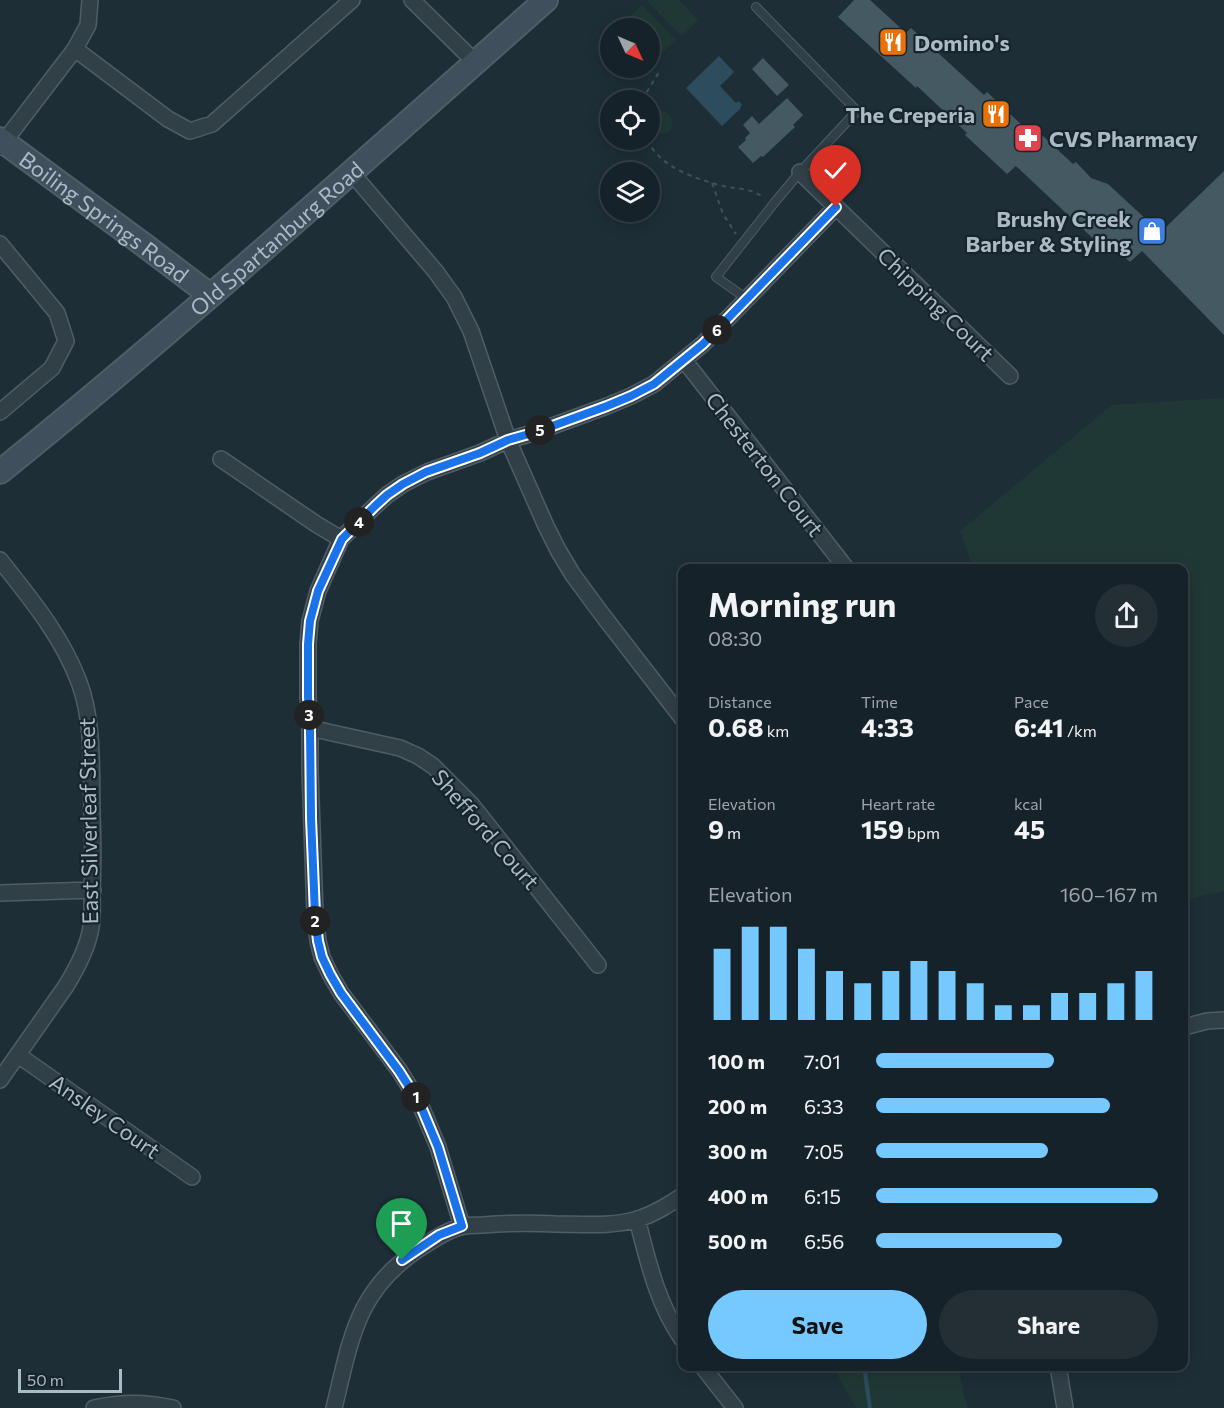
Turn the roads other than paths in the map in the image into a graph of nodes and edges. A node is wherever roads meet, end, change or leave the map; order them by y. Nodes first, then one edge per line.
1 (90, 0) edge
2 (352, 0) edge
3 (412, 0) edge
4 (546, 0) edge
5 (756, 7) dead end
6 (75, 49) junction
7 (476, 62) junction
8 (1, 143) edge
9 (351, 172) junction
10 (800, 172) junction
11 (836, 207) junction
12 (0, 244) edge
13 (210, 296) junction
14 (747, 299) junction
15 (684, 360) junction
16 (1010, 376) dead end
17 (0, 412) edge
18 (508, 440) junction
19 (221, 459) dead end
20 (0, 472) edge
21 (342, 539) junction
22 (0, 560) edge
23 (843, 564) edge
24 (678, 713) edge
25 (310, 728) junction
26 (93, 890) junction
27 (0, 893) edge
28 (598, 965) dead end
29 (1224, 1020) edge
30 (1188, 1026) edge
31 (18, 1055) junction
32 (0, 1080) edge
33 (192, 1177) dead end
34 (678, 1199) edge
35 (637, 1220) junction
36 (462, 1226) junction
37 (678, 1333) edge
38 (706, 1371) edge
39 (1059, 1371) edge
40 (94, 1408) edge
41 (173, 1408) edge
42 (334, 1408) edge
43 (735, 1408) edge
44 (1065, 1408) edge

1 - 6 street
2 - 6 street
3 - 7 street
4 - 7 street, Old Spartanburg Road
5 - 10 lane
6 - 8 street
7 - 9 street, Old Spartanburg Road
8 - 13 street, Boiling Springs Road
9 - 13 street, Old Spartanburg Road
9 - 18 street
10 - 11 street, Chipping Court
10 - 14 lane
11 - 14 street
11 - 16 street, Chipping Court
12 - 17 street
13 - 20 street, Old Spartanburg Road
14 - 15 street
15 - 18 street
15 - 23 street, Chesterton Court
18 - 21 street
18 - 24 street
19 - 21 street
21 - 25 street
22 - 26 street, East Silverleaf Street
25 - 28 street, Shefford Court
25 - 36 street
26 - 27 street
26 - 31 street, East Silverleaf Street
29 - 30 street
31 - 32 street, East Silverleaf Street
31 - 33 street, Ansley Court
34 - 35 street
35 - 36 street
35 - 37 street
36 - 42 street
38 - 43 street
39 - 44 street
40 - 41 street

